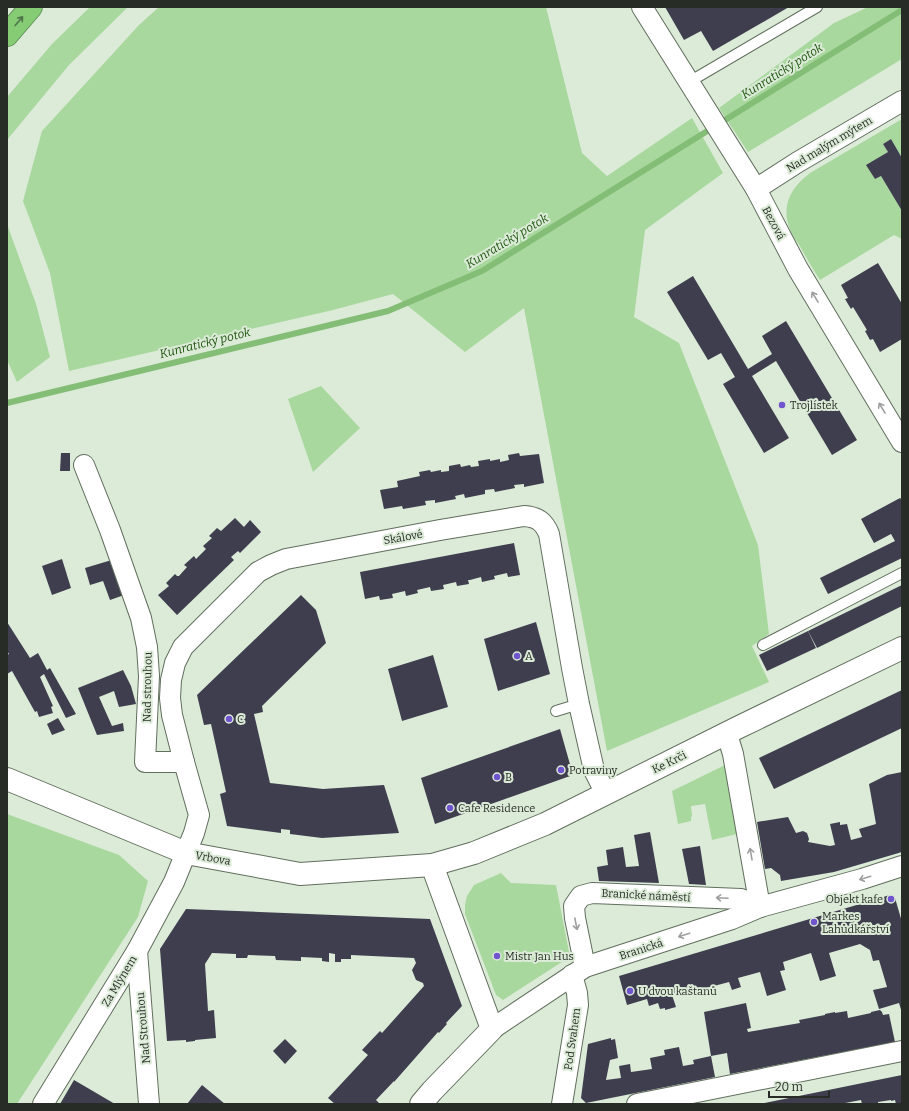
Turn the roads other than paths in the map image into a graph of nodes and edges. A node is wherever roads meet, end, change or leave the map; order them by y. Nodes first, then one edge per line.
1 (31, 7) edge
2 (642, 7) edge
3 (817, 7) edge
4 (7, 35) edge
5 (689, 82) junction
6 (902, 101) edge
7 (756, 189) junction
8 (902, 442) edge
9 (84, 465) dead end
10 (902, 573) edge
11 (763, 645) dead end
12 (902, 648) edge
13 (579, 704) junction
14 (556, 711) dead end
15 (727, 734) junction
16 (184, 762) junction
17 (7, 779) edge
18 (606, 794) junction
19 (186, 853) junction
20 (432, 865) junction
21 (902, 866) edge
22 (760, 907) junction
23 (137, 951) junction
24 (578, 971) junction
25 (492, 1029) junction
26 (902, 1051) edge
27 (43, 1104) edge
28 (149, 1104) edge
29 (421, 1104) edge
30 (562, 1104) edge
31 (637, 1104) edge

4 -> 1 highway
2 - 5 street, Bezová
3 - 5 lane
5 - 7 street, Bezová
6 - 7 street, Nad malým mýtem
8 -> 7 street, Bezová
9 - 16 street, Nad strouhou
10 - 11 lane
12 - 15 main road, Ke Krči
13 - 14 lane
13 - 16 street, Skálové
13 - 18 street, Skálové
15 - 18 main road, Ke Krči
22 -> 15 street
16 - 19 street
17 - 19 main road, Vrbova
18 - 20 main road, Ke Krči
19 - 20 main road, Vrbova
19 - 23 street, Za Mlýnem
20 - 25 main road
21 -> 22 street, Branická
22 -> 24 street, Branická
22 -> 24 street, Branické náměstí
23 - 27 street, Za Mlýnem
23 - 28 street, Nad Strouhou
24 - 25 street, Branická
24 - 30 street, Pod Svahem
25 - 29 main road, Branická
26 - 31 street

